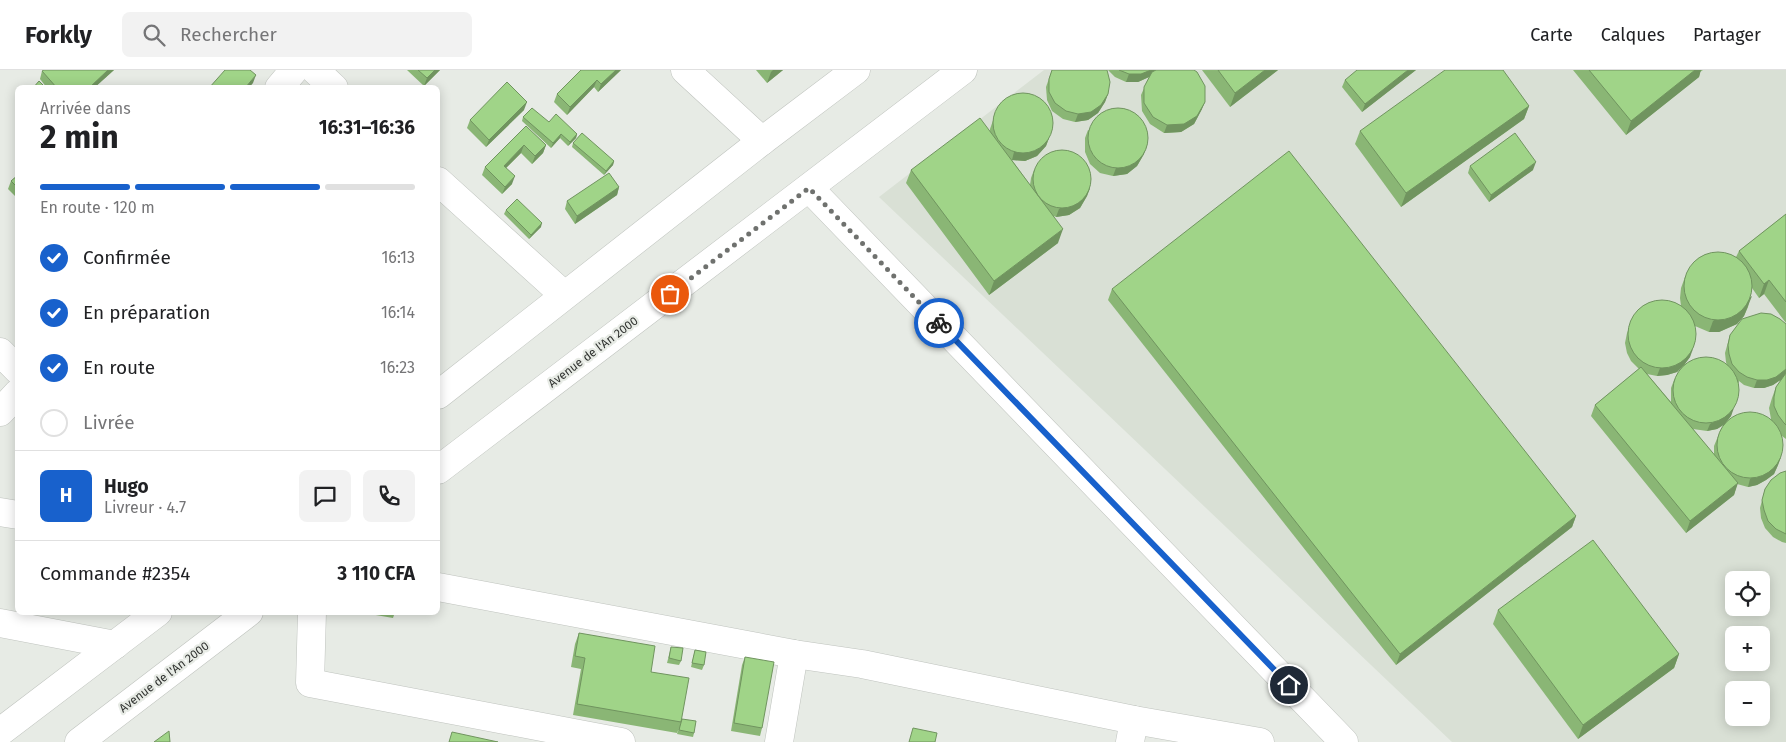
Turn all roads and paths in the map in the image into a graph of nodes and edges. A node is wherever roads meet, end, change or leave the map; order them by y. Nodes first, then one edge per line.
1 (294, 70) edge
2 (315, 70) edge
3 (685, 70) edge
4 (856, 70) edge
5 (963, 70) edge
6 (282, 85) edge
7 (331, 85) edge
8 (762, 142) junction
9 (440, 183) edge
10 (809, 188) junction
11 (564, 295) junction
12 (0, 352) edge
13 (15, 367) edge
14 (440, 393) edge
15 (15, 396) edge
16 (0, 412) edge
17 (440, 468) edge
18 (0, 512) edge
19 (15, 514) edge
20 (440, 587) edge
21 (154, 615) edge
22 (245, 615) edge
23 (312, 615) edge
24 (0, 623) edge
25 (115, 645) junction
26 (794, 654) junction
27 (1132, 731) edge
28 (0, 732) edge
29 (80, 742) edge
30 (621, 742) edge
31 (779, 742) edge
32 (1260, 742) edge
33 (1344, 742) edge

1 - 6 street
2 - 7 street
3 - 8 street
4 - 8 street
5 - 10 street, Avenue de l'An 2000
8 - 11 street
9 - 11 street
10 - 17 street, Avenue de l'An 2000
10 - 33 street
11 - 14 street
12 - 13 street
15 - 16 street
18 - 19 street
20 - 26 street
21 - 25 street
22 - 29 street, Avenue de l'An 2000
23 - 30 street
24 - 25 street
25 - 28 street
26 - 27 street
26 - 31 street
27 - 32 street

